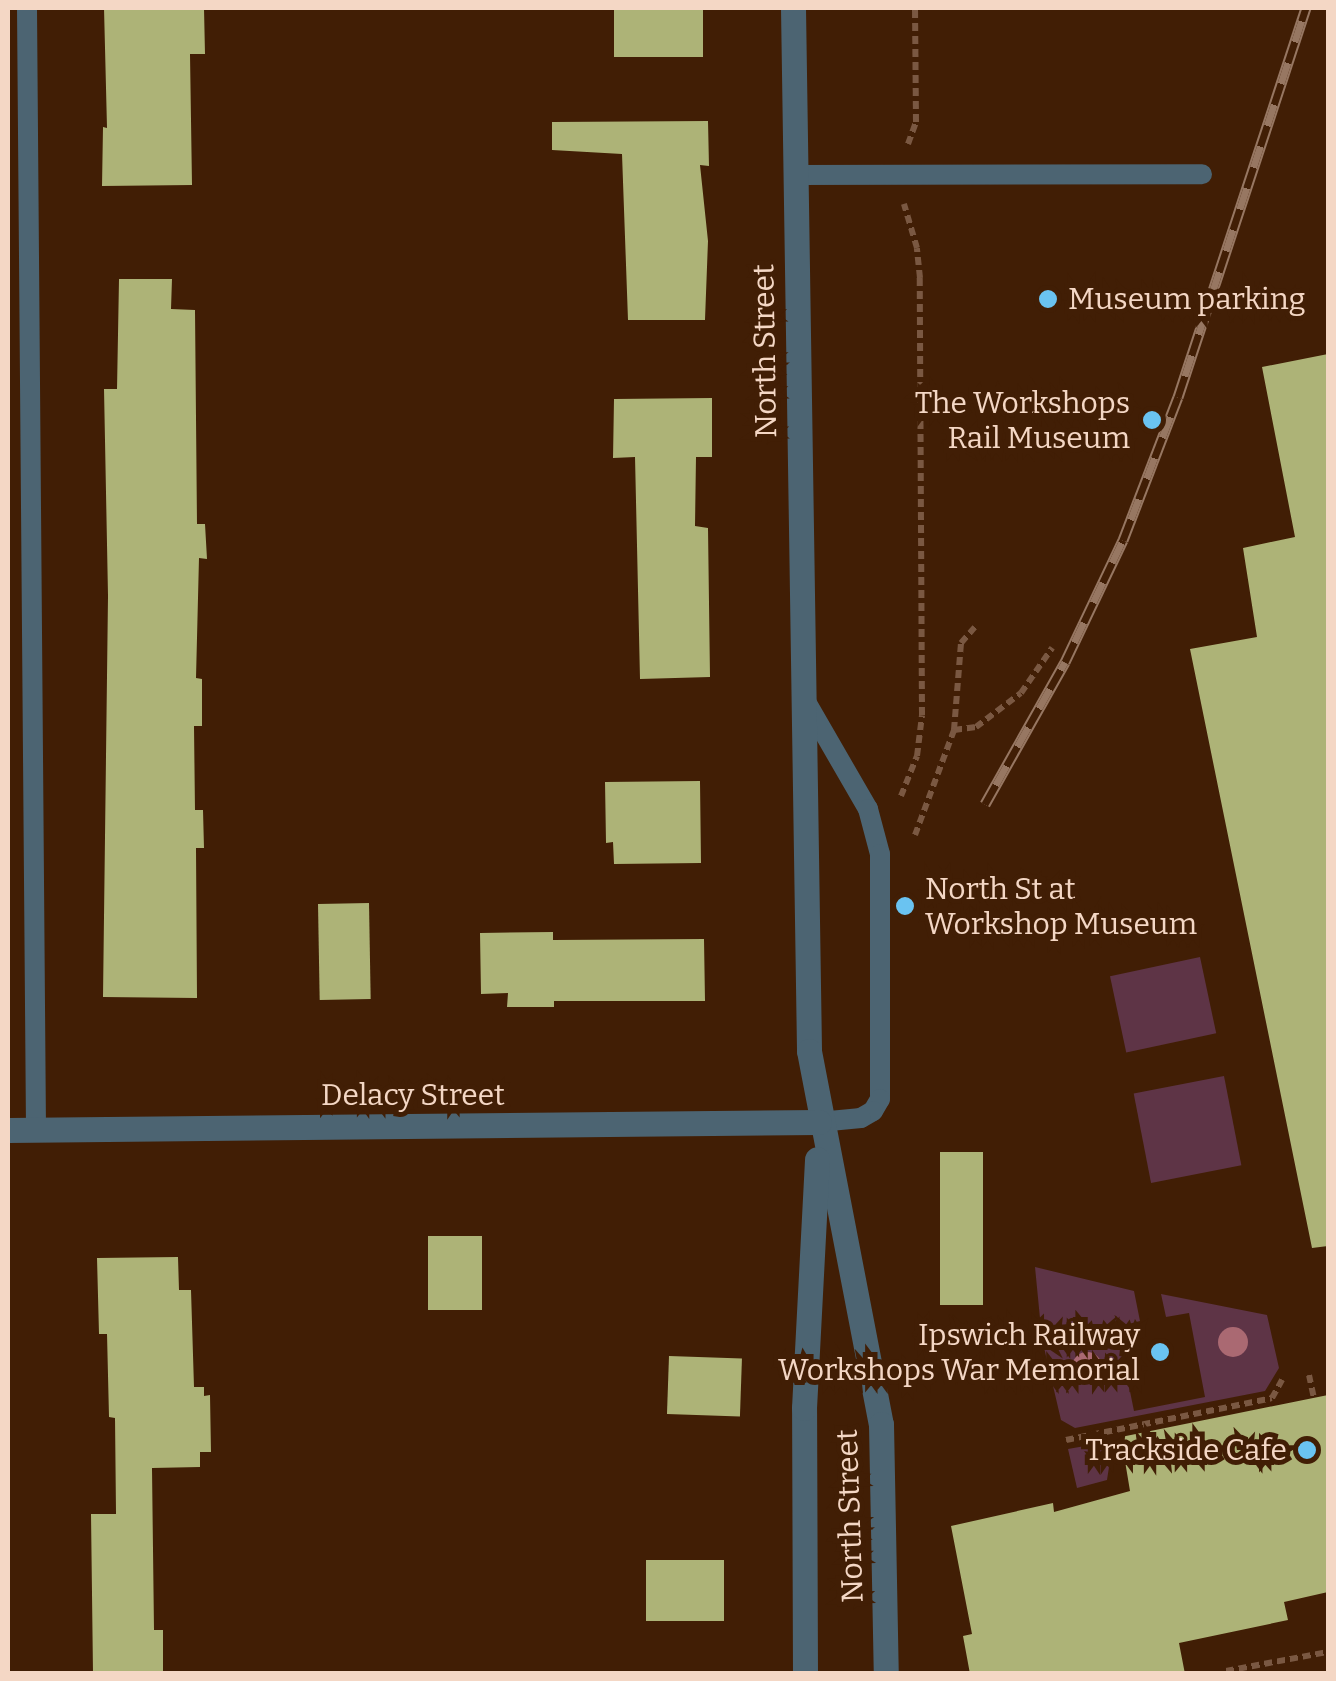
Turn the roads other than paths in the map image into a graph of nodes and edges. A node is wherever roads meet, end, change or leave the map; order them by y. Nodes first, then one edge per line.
1 (27, 8) edge
2 (793, 8) edge
3 (1202, 174) dead end
4 (794, 176) junction
5 (802, 693) junction
6 (819, 1122) junction
7 (8, 1130) edge
8 (36, 1130) junction
9 (806, 1674) edge
10 (886, 1674) edge

1 - 8 lane
2 - 4 street, North Street
3 - 4 lane
4 - 5 street, North Street
5 - 6 street, North Street
5 - 6 lane, North Street
6 - 8 street, Delacy Street
6 - 9 street, North Street
6 - 10 street, North Street
7 - 8 street, Delacy Street

